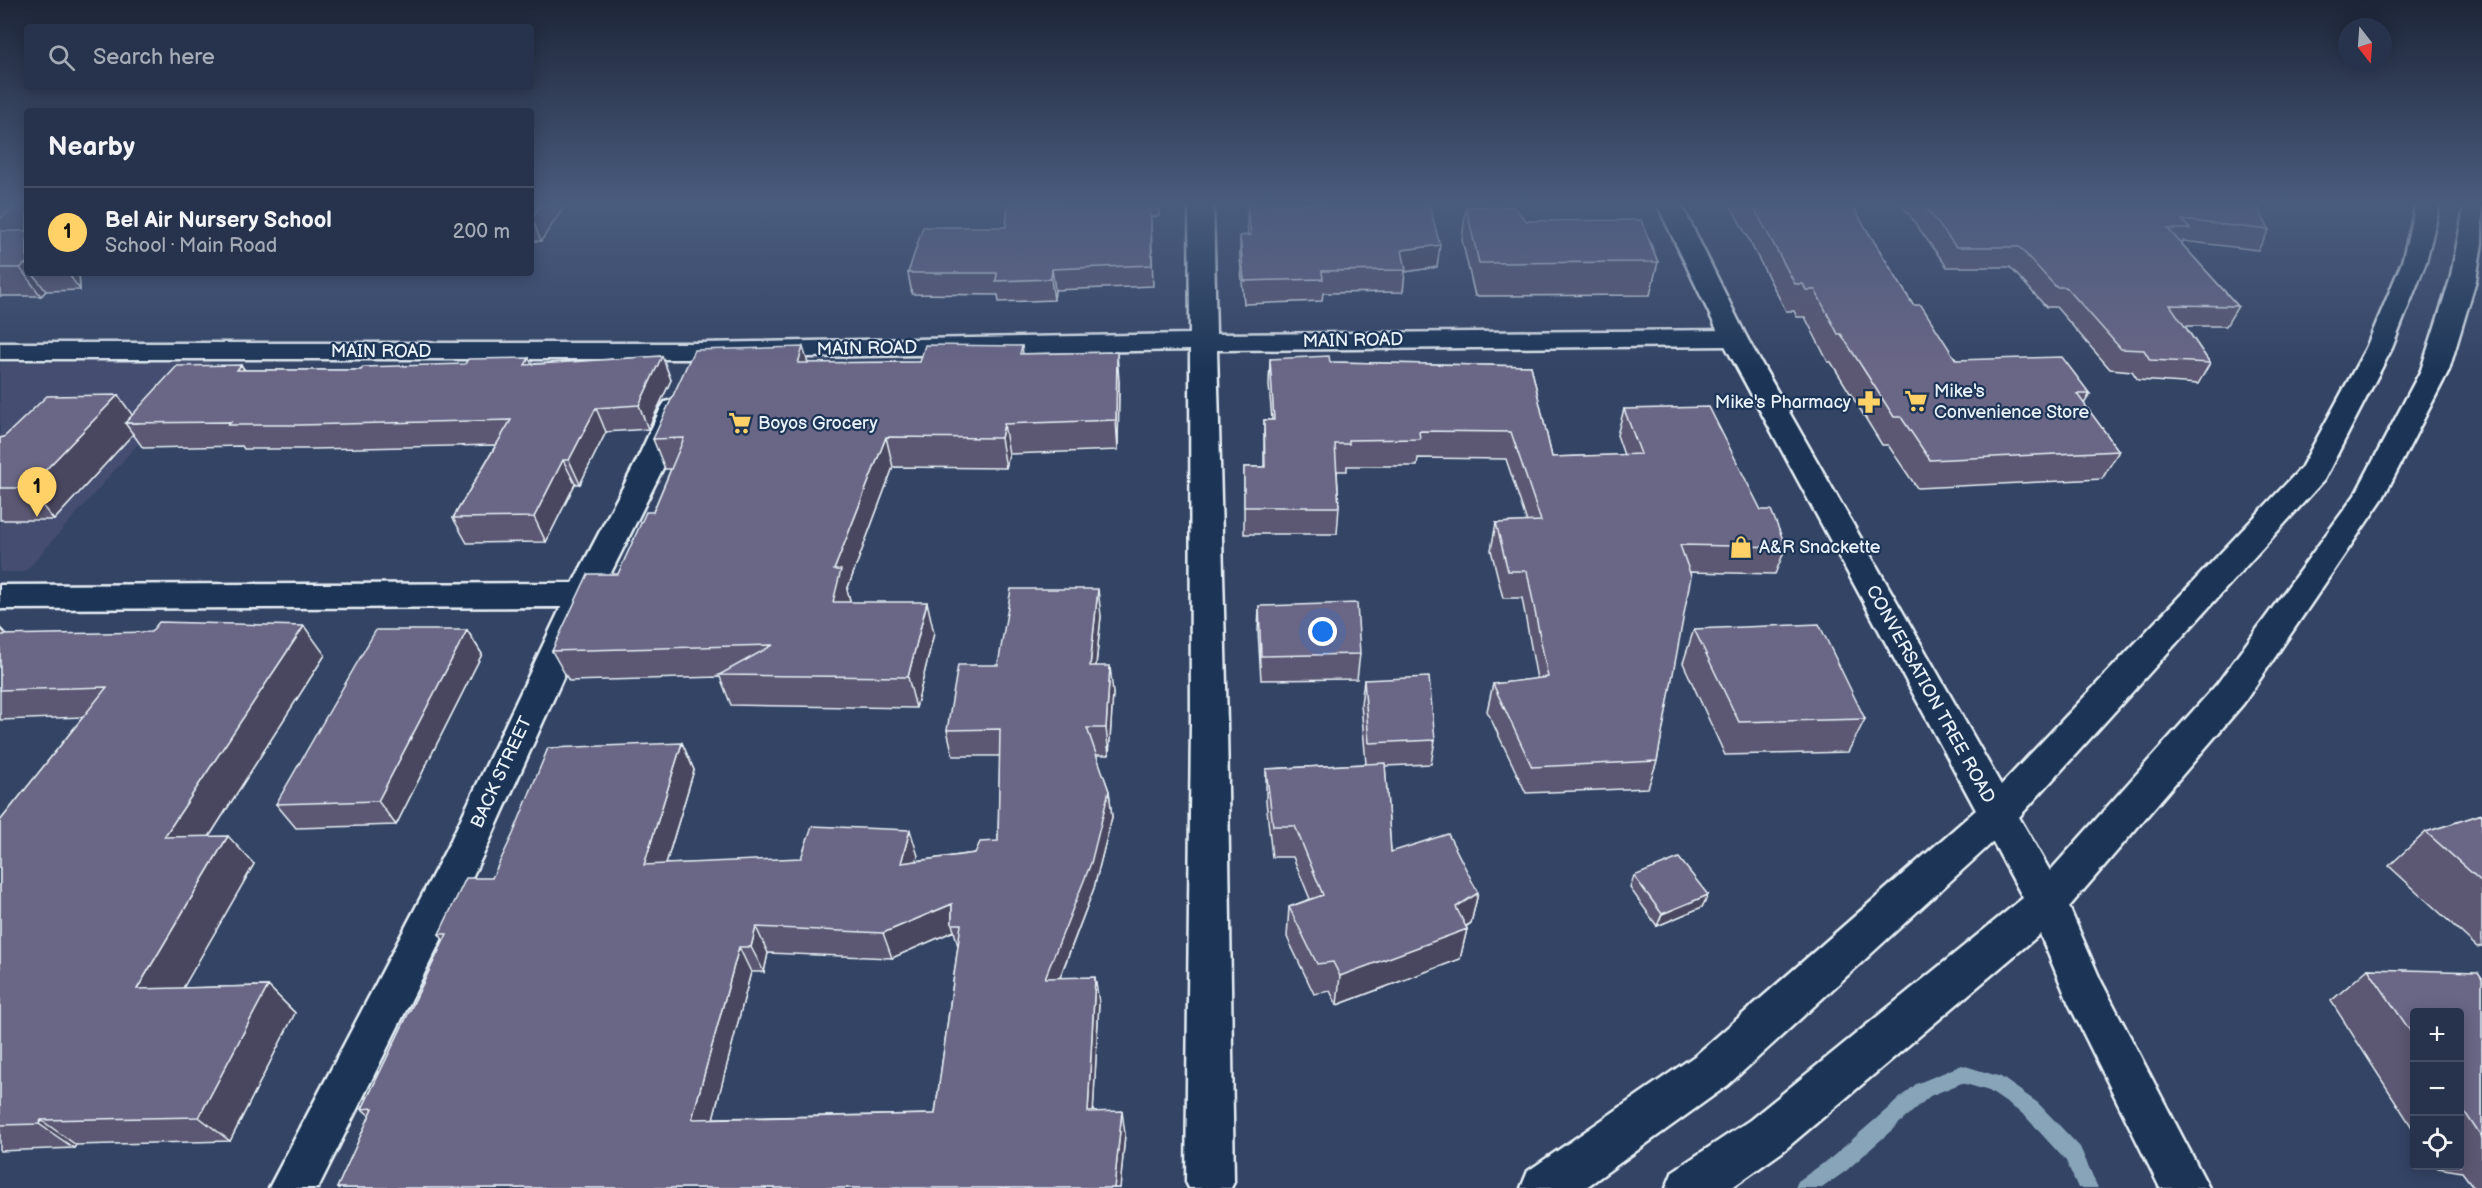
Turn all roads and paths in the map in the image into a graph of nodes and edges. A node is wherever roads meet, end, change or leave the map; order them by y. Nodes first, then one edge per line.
1 (1201, 259) edge
2 (1696, 259) edge
3 (2415, 259) edge
4 (2467, 259) edge
5 (1734, 338) junction
6 (1202, 342) junction
7 (0, 351) edge
8 (700, 351) junction
9 (583, 595) junction
10 (0, 597) edge
11 (1998, 814) junction
12 (2047, 903) junction
13 (1210, 1182) dead end
14 (293, 1188) edge
15 (1545, 1188) edge
16 (1690, 1188) edge
17 (2185, 1188) edge

1 - 6 street
2 - 5 street, CONVERSATION TREE ROAD
3 - 11 street
4 - 12 street
5 - 6 street, MAIN ROAD
5 - 11 street, CONVERSATION TREE ROAD
6 - 8 street, MAIN ROAD
6 - 13 street
7 - 8 street, MAIN ROAD
8 - 9 street, BACK STREET
9 - 10 street
9 - 14 street, BACK STREET
11 - 12 street, CONVERSATION TREE ROAD
11 - 15 street
12 - 16 street
12 - 17 street, CONVERSATION TREE ROAD

